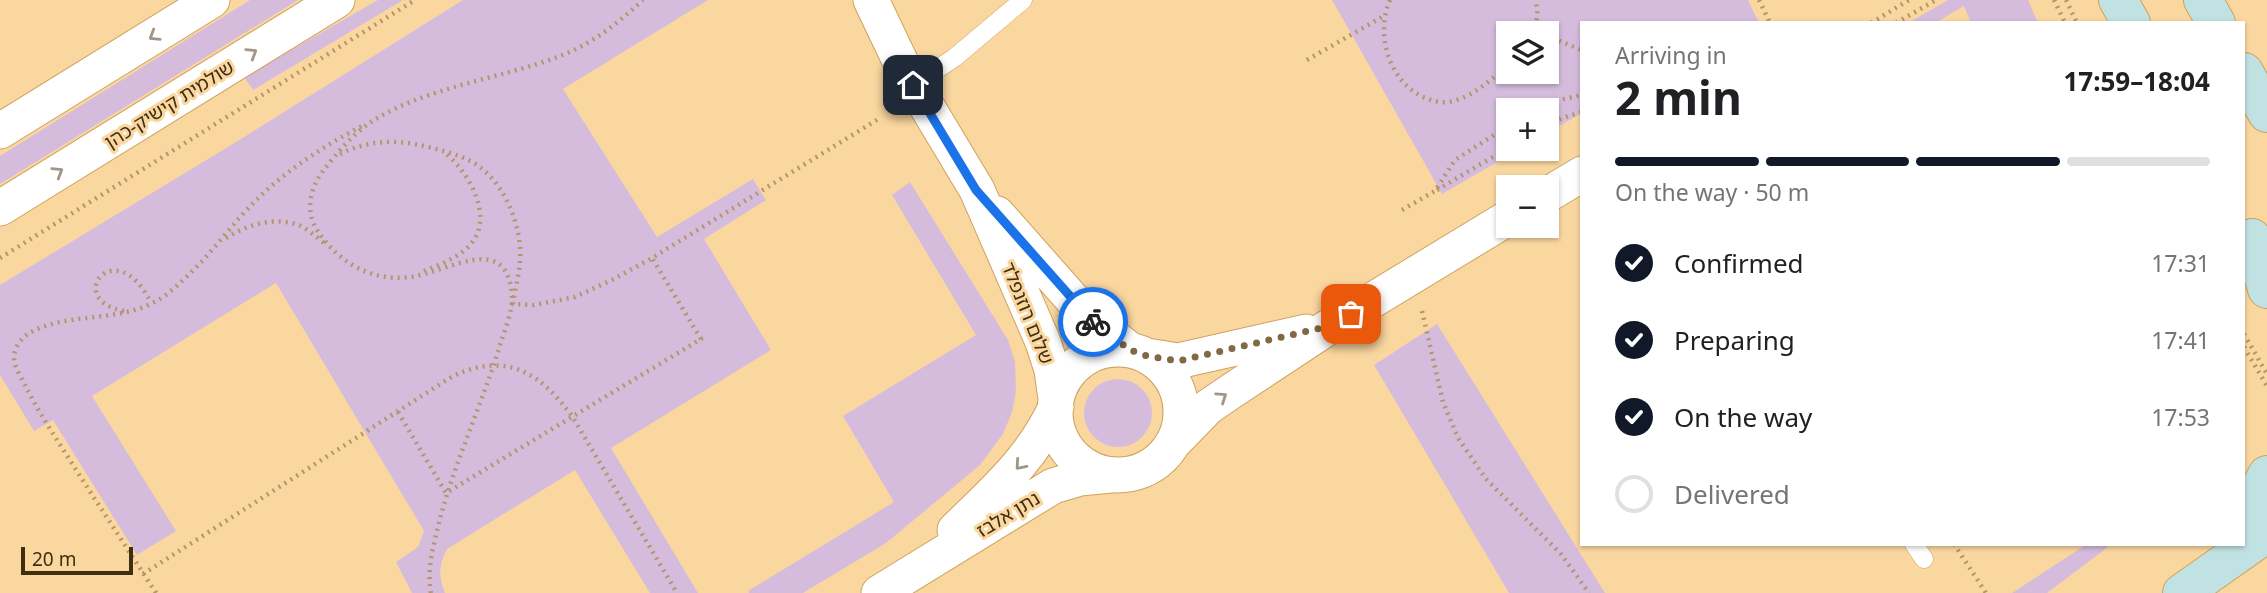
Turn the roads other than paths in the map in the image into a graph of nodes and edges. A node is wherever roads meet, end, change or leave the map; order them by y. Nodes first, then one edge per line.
1 (212, 0) edge
2 (338, 0) edge
3 (848, 0) edge
4 (871, 0) edge
5 (1023, 0) edge
6 (2118, 0) edge
7 (2203, 0) edge
8 (2130, 21) edge
9 (2215, 21) edge
10 (2245, 74) edge
11 (907, 75) junction
12 (2267, 113) edge
13 (0, 131) edge
14 (1580, 174) edge
15 (1559, 187) edge
16 (976, 190) junction
17 (0, 208) edge
18 (1496, 225) edge
19 (2254, 242) edge
20 (2267, 289) edge
21 (1330, 326) junction
22 (1139, 353) junction
23 (1056, 403) junction
24 (1172, 444) junction
25 (1115, 475) junction
26 (2267, 475) edge
27 (2245, 515) edge
28 (2267, 533) edge
29 (2207, 570) edge
30 (910, 574) junction
31 (878, 593) edge

1 -> 13 street
17 -> 2 street, שולמית קישיק-כהן
3 - 11 street, שלום רוזנפלד
4 - 11 street, שלום רוזנפלד
5 - 11 lane
6 - 8 main road
7 - 9 main road
10 - 12 main road
11 - 16 street, שלום רוזנפלד
14 - 15 street
16 - 22 street, שלום רוזנפלד
16 - 23 street, שלום רוזנפלד
18 - 21 street
19 - 20 main road
21 - 22 street
24 -> 21 street
22 - 23 street
22 - 24 street
23 - 25 street
23 -> 30 street, נתן אלבז
24 - 25 street
25 - 30 street, נתן אלבז
26 - 27 main road
28 - 29 main road
30 - 31 street, נתן אלבז

